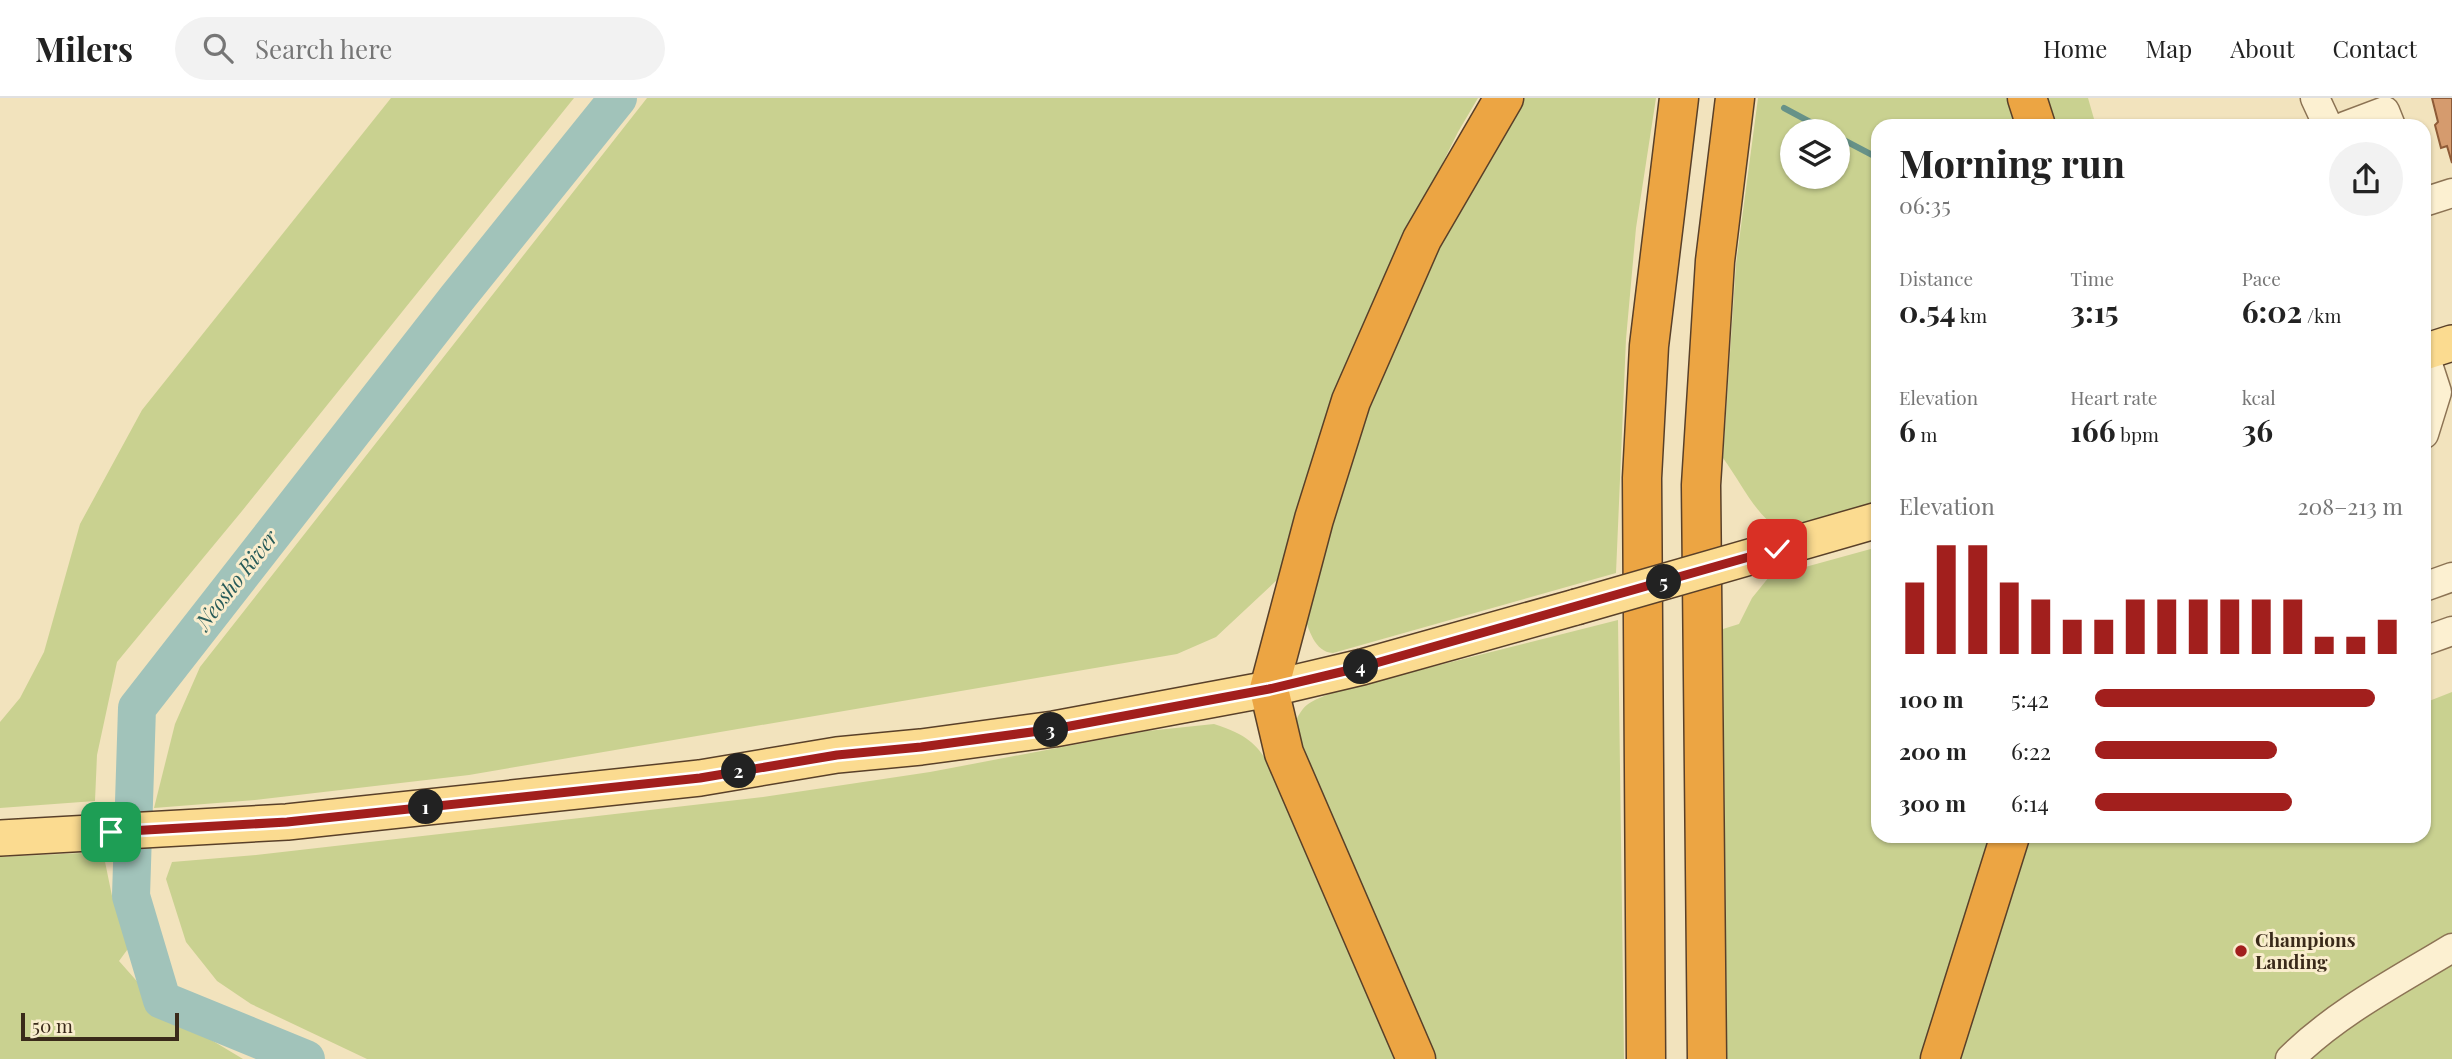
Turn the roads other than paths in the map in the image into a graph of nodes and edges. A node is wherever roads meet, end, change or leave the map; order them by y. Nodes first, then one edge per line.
1 (1504, 98) edge
2 (1679, 98) edge
3 (1735, 98) edge
4 (2027, 98) edge
5 (2315, 98) edge
6 (2034, 119) edge
7 (2325, 119) edge
8 (2364, 119) edge
9 (2388, 119) edge
10 (2452, 193) edge
11 (2431, 200) edge
12 (2452, 343) edge
13 (2431, 350) edge
14 (2431, 374) edge
15 (2437, 392) junction
16 (2431, 411) edge
17 (2452, 419) edge
18 (1871, 522) edge
19 (2452, 577) edge
20 (2431, 584) edge
21 (2452, 631) edge
22 (2431, 638) edge
23 (1269, 689) junction
24 (12, 838) edge
25 (2008, 843) edge
26 (2452, 948) edge
27 (1416, 1059) edge
28 (1646, 1059) edge
29 (1707, 1059) edge
30 (1940, 1059) edge
31 (2290, 1059) edge

1 - 23 highway
2 - 28 highway
3 - 29 highway
4 - 6 highway
5 - 7 street
8 - 9 street
10 - 11 street
12 - 13 main road
14 - 15 street
15 - 16 street
15 - 17 street
18 - 23 main road, bridge
19 - 20 street
21 - 22 street
23 - 24 main road
23 - 27 highway
25 - 30 highway
26 - 31 street

